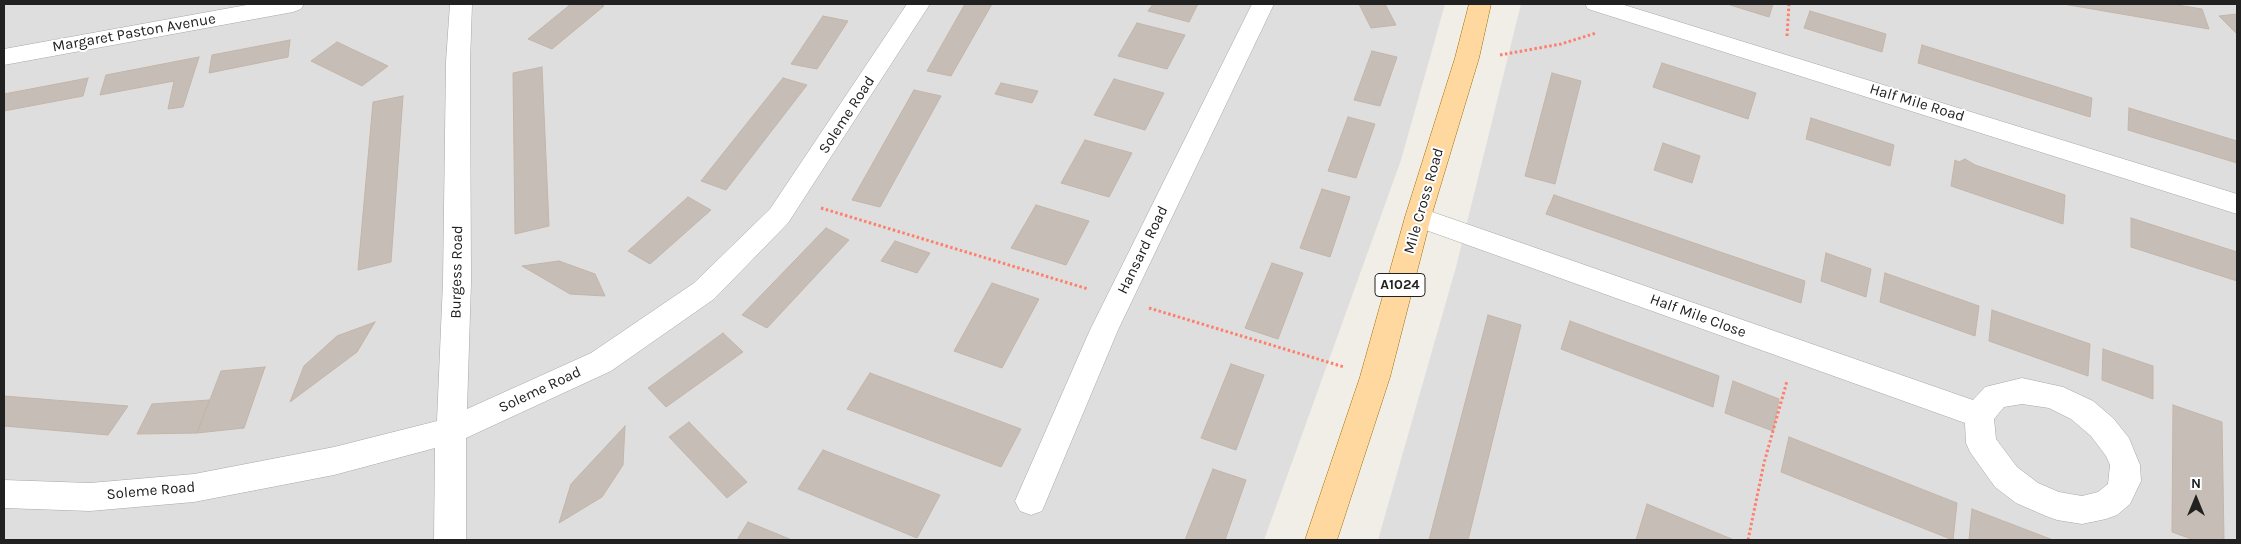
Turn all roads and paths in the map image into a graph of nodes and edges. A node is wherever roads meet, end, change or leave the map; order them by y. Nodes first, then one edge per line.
1 (293, 4) edge
2 (461, 4) edge
3 (920, 4) edge
4 (1264, 4) edge
5 (1480, 4) edge
6 (1596, 4) edge
7 (1622, 12) junction
8 (4, 57) edge
9 (1467, 58) junction
10 (2237, 204) edge
11 (816, 206) dead end
12 (1418, 217) junction
13 (1120, 298) junction
14 (1172, 316) dead end
15 (1796, 351) junction
16 (1375, 377) junction
17 (1979, 415) junction
18 (452, 430) junction
19 (4, 494) edge
20 (1031, 501) dead end
21 (450, 540) edge
22 (1321, 540) edge
23 (1748, 540) edge

1 - 8 street, Margaret Paston Avenue
2 - 18 street, Burgess Road
3 - 18 street, Soleme Road
4 - 13 street, Hansard Road
5 - 9 main road, Mile Cross Road / A1024
6 - 7 street, Half Mile Road
7 - 9 path
7 - 10 street, Half Mile Road
9 - 12 main road, Mile Cross Road / A1024
11 - 13 path
12 - 15 street, Half Mile Close
12 - 16 main road, Mile Cross Road / A1024
13 - 20 street, Hansard Road
14 - 16 path
15 - 17 street, Half Mile Close
15 - 23 path
16 - 22 main road, Mile Cross Road / A1024
17 - 17 street
18 - 19 street, Soleme Road
18 - 21 street, Burgess Road

